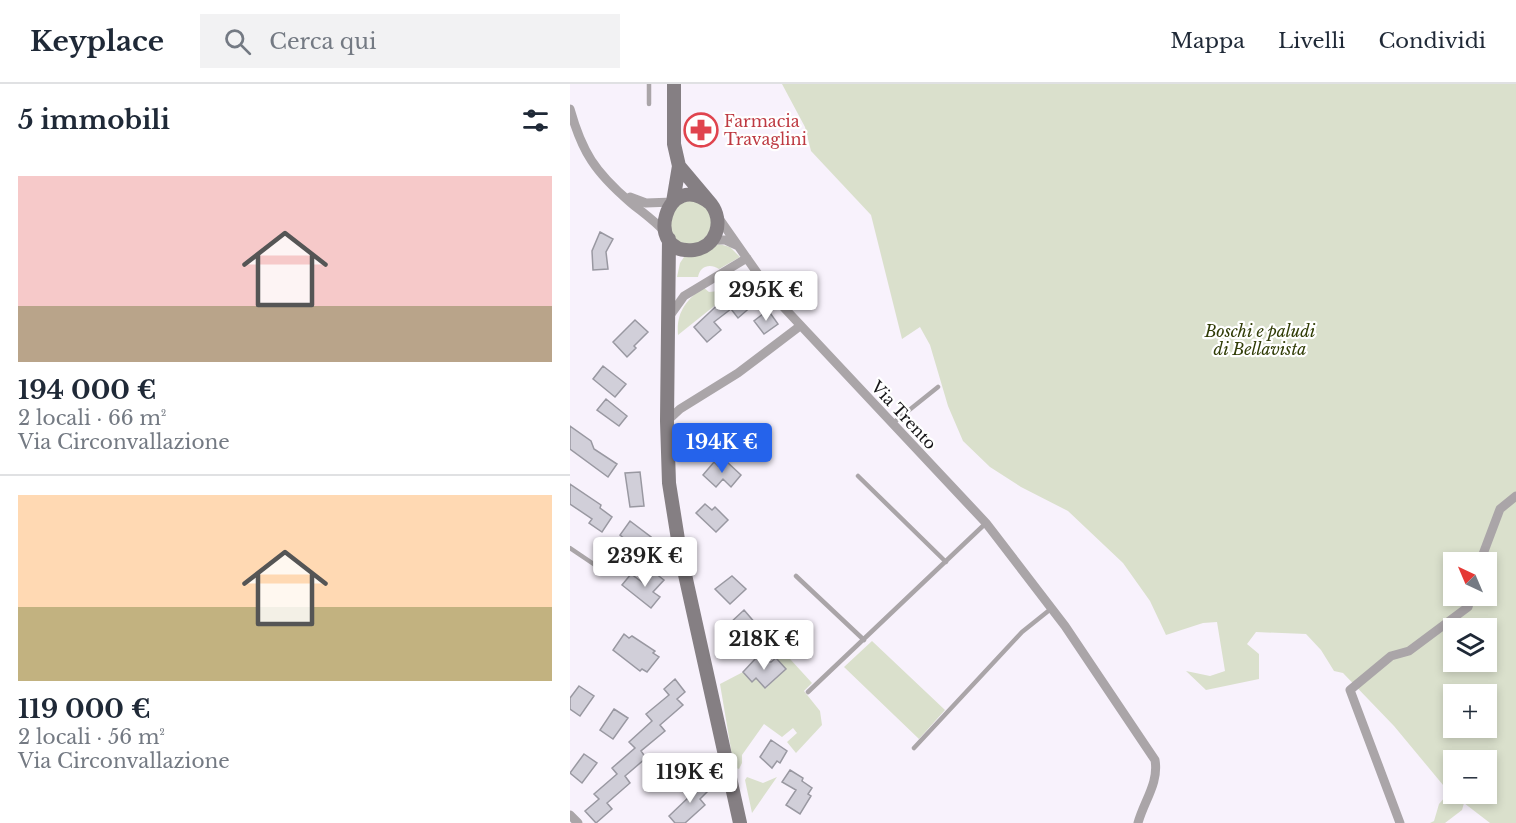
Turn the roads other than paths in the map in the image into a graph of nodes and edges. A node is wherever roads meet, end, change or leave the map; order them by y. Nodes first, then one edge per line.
1 (649, 84) edge
2 (674, 84) edge
3 (649, 104) dead end
4 (570, 109) edge
5 (679, 165) junction
6 (616, 187) junction
7 (673, 202) junction
8 (711, 204) junction
9 (718, 217) junction
10 (667, 236) junction
11 (712, 240) junction
12 (739, 246) junction
13 (688, 250) junction
14 (747, 258) junction
15 (670, 279) junction
16 (668, 317) junction
17 (801, 326) junction
18 (938, 387) dead end
19 (667, 421) junction
20 (891, 424) junction
21 (858, 476) dead end
22 (1516, 496) edge
23 (986, 524) junction
24 (570, 548) edge
25 (680, 552) junction
26 (1484, 552) edge
27 (946, 562) junction
28 (796, 576) dead end
29 (1468, 606) edge
30 (1052, 608) junction
31 (864, 640) junction
32 (808, 692) dead end
33 (914, 748) dead end
34 (570, 815) edge
35 (578, 823) edge
36 (740, 823) edge
37 (1138, 823) edge
38 (1400, 823) edge

1 - 3 lane
2 - 5 main road
4 - 6 street
5 - 7 main road
5 - 8 main road
6 - 7 street
6 - 10 street
7 - 8 main road
7 - 10 main road
8 - 9 main road
9 - 11 main road
9 - 12 street, Via Trento
10 - 13 main road
10 - 15 main road
11 - 12 street
11 - 13 main road
12 - 14 street, Via Trento
13 - 15 main road
14 - 16 street
14 - 17 street, Via Trento
15 - 16 main road
16 - 19 main road
17 - 19 street
17 - 20 street, Via Trento
18 - 20 lane
19 - 25 main road
20 - 23 street, Via Trento
21 - 27 lane
22 - 26 street
23 - 27 lane
23 - 30 street, Via Trento
24 - 25 lane
25 - 36 main road
27 - 31 lane
28 - 31 lane
29 - 38 street
30 - 33 lane
30 - 37 street, Via Trento
31 - 32 lane
34 - 35 street

